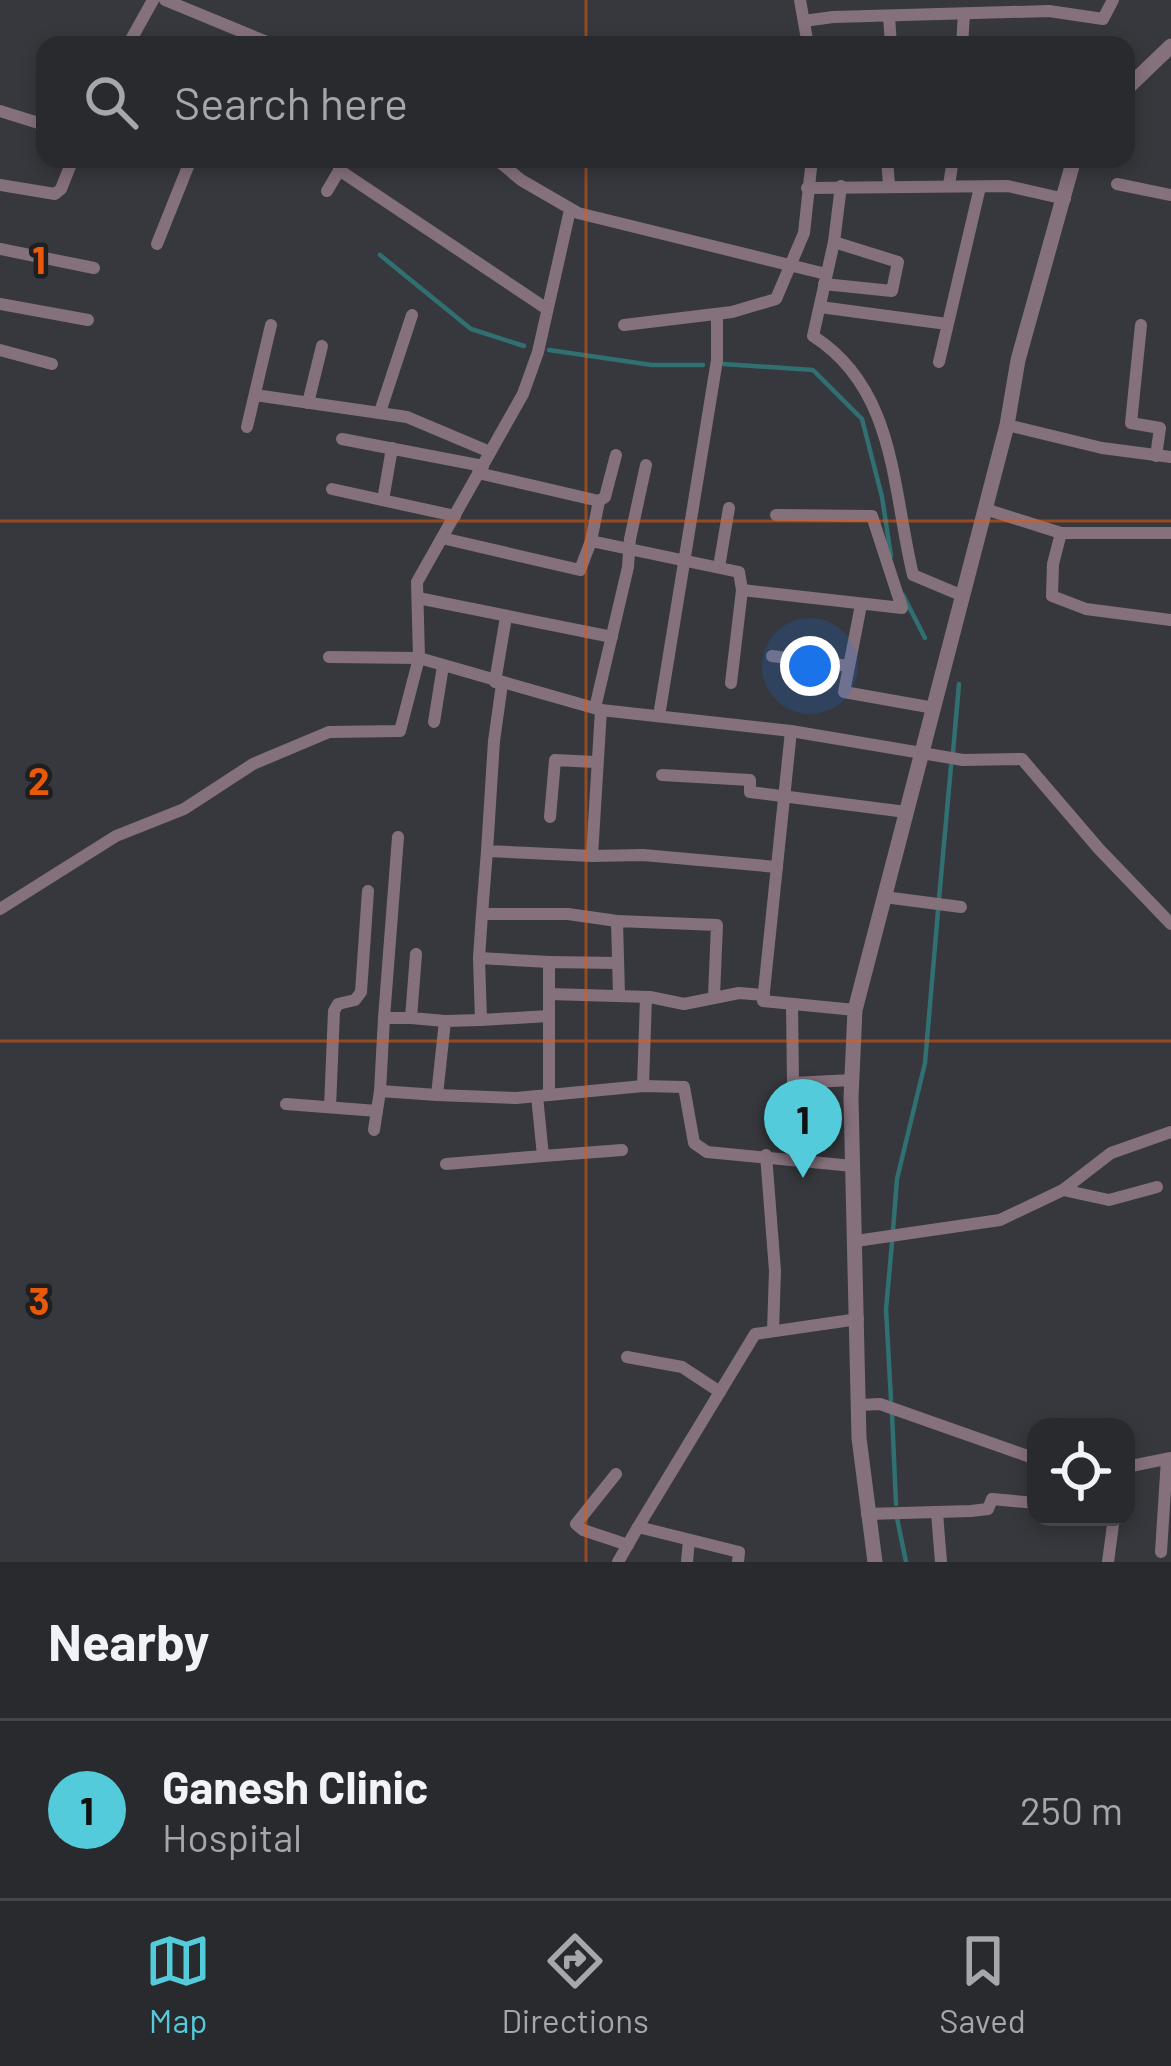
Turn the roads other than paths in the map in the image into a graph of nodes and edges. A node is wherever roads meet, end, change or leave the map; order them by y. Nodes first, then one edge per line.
1 (153, 0) edge
2 (165, 0) edge
3 (800, 0) edge
4 (878, 0) edge
5 (1113, 0) edge
6 (964, 14) junction
7 (883, 16) junction
8 (804, 21) junction
9 (133, 36) edge
10 (252, 36) edge
11 (806, 36) edge
12 (889, 36) edge
13 (963, 36) edge
14 (1171, 46) edge
15 (1135, 80) edge
16 (0, 111) edge
17 (36, 121) edge
18 (70, 168) edge
19 (187, 168) edge
20 (341, 168) edge
21 (349, 168) edge
22 (509, 168) edge
23 (810, 168) edge
24 (888, 168) edge
25 (952, 168) edge
26 (1072, 168) edge
27 (1117, 184) dead end
28 (0, 185) edge
29 (841, 185) junction
30 (889, 185) junction
31 (949, 185) junction
32 (980, 187) junction
33 (807, 188) junction
34 (327, 190) dead end
35 (1171, 195) edge
36 (1065, 199) junction
37 (570, 210) junction
38 (834, 242) junction
39 (157, 244) dead end
40 (0, 250) edge
41 (790, 265) junction
42 (94, 268) dead end
43 (825, 279) junction
44 (0, 304) edge
45 (820, 307) junction
46 (547, 309) junction
47 (718, 314) junction
48 (412, 315) dead end
49 (88, 320) dead end
50 (947, 324) junction
51 (271, 325) dead end
52 (624, 325) dead end
53 (1142, 325) dead end
54 (322, 346) dead end
55 (0, 350) edge
56 (939, 362) dead end
57 (52, 364) dead end
58 (255, 395) junction
59 (308, 403) junction
60 (380, 412) junction
61 (1007, 425) junction
62 (247, 427) dead end
63 (341, 439) dead end
64 (392, 448) junction
65 (490, 452) junction
66 (616, 455) dead end
67 (1164, 457) edge
68 (646, 465) dead end
69 (480, 470) junction
70 (332, 489) dead end
71 (383, 500) junction
72 (599, 501) junction
73 (729, 508) dead end
74 (985, 509) junction
75 (776, 514) dead end
76 (454, 516) junction
77 (1061, 533) junction
78 (1171, 533) edge
79 (442, 538) junction
80 (591, 541) junction
81 (628, 549) junction
82 (686, 561) junction
83 (718, 567) junction
84 (742, 590) junction
85 (963, 596) junction
86 (418, 598) junction
87 (860, 604) junction
88 (506, 617) junction
89 (1171, 620) edge
90 (612, 637) junction
91 (772, 656) dead end
92 (329, 657) dead end
93 (418, 658) junction
94 (443, 666) junction
95 (849, 666) junction
96 (499, 683) junction
97 (731, 683) dead end
98 (934, 707) junction
99 (598, 709) junction
100 (659, 716) junction
101 (434, 722) dead end
102 (791, 731) junction
103 (922, 751) junction
104 (596, 762) junction
105 (662, 775) dead end
106 (784, 798) junction
107 (906, 812) junction
108 (550, 817) dead end
109 (398, 837) dead end
110 (487, 851) junction
111 (592, 856) junction
112 (777, 867) junction
113 (368, 890) dead end
114 (884, 897) junction
115 (961, 907) dead end
116 (0, 909) edge
117 (482, 914) junction
118 (617, 921) junction
119 (1171, 924) edge
120 (416, 954) dead end
121 (479, 958) junction
122 (549, 962) junction
123 (618, 962) junction
124 (549, 994) junction
125 (619, 995) junction
126 (764, 995) junction
127 (714, 996) junction
128 (646, 997) junction
129 (792, 1004) junction
130 (855, 1010) junction
131 (548, 1016) junction
132 (384, 1018) junction
133 (411, 1018) junction
134 (481, 1020) junction
135 (445, 1021) junction
136 (852, 1080) junction
137 (793, 1083) junction
138 (643, 1086) junction
139 (380, 1091) junction
140 (437, 1095) junction
141 (543, 1096) junction
142 (286, 1104) dead end
143 (331, 1107) junction
144 (377, 1111) junction
145 (374, 1130) dead end
146 (1171, 1132) edge
147 (622, 1150) dead end
148 (766, 1155) junction
149 (543, 1156) junction
150 (794, 1159) junction
151 (446, 1164) dead end
152 (853, 1166) junction
153 (1157, 1187) dead end
154 (1063, 1190) junction
155 (856, 1241) junction
156 (858, 1319) junction
157 (773, 1331) junction
158 (627, 1357) dead end
159 (720, 1391) junction
160 (859, 1405) junction
161 (1027, 1456) edge
162 (1169, 1458) edge
163 (1135, 1465) edge
164 (616, 1474) dead end
165 (1027, 1502) edge
166 (937, 1513) junction
167 (868, 1514) junction
168 (1113, 1526) edge
169 (638, 1527) junction
170 (689, 1540) junction
171 (628, 1545) junction
172 (1162, 1552) dead end
173 (618, 1562) edge
174 (688, 1562) edge
175 (738, 1562) edge
176 (875, 1562) edge
177 (941, 1562) edge
178 (1108, 1562) edge

1 - 9 street
2 - 10 street
3 - 8 street
4 - 7 street
5 - 6 street
6 - 7 street
6 - 13 street
7 - 8 street
7 - 12 street
8 - 11 street
14 - 15 street
16 - 17 street
18 - 28 street
19 - 39 street
20 - 34 street
21 - 46 street
22 - 37 street
23 - 33 street
24 - 30 street
25 - 31 street
26 - 36 street
27 - 35 street
29 - 30 street
29 - 33 street
29 - 38 street
30 - 31 street
31 - 32 street
32 - 36 street
32 - 50 street
33 - 41 street
36 - 61 street
37 - 41 street
37 - 46 street
38 - 43 street
38 - 43 street
40 - 42 street
41 - 43 street
41 - 47 street
43 - 45 street
44 - 49 street
45 - 50 street
45 - 85 street
46 - 65 street
47 - 52 street
47 - 82 street
48 - 60 street
50 - 56 street
51 - 58 street
53 - 67 street
54 - 59 street
55 - 57 street
58 - 59 street
58 - 62 street
59 - 60 street
60 - 65 street
61 - 67 street
61 - 74 street
63 - 64 street
64 - 69 street
64 - 71 street
65 - 69 street
66 - 72 street
68 - 81 street
69 - 72 street
69 - 76 street
70 - 71 street
71 - 76 street
72 - 80 street
73 - 83 street
74 - 77 street
74 - 85 street
75 - 87 street
76 - 79 street
77 - 78 street
77 - 89 street
79 - 80 street
79 - 86 street
80 - 81 street
81 - 82 street
81 - 90 street
82 - 83 street
82 - 100 street
83 - 84 street
84 - 87 street
84 - 97 street
85 - 98 street
86 - 88 street
86 - 93 street
87 - 95 street
88 - 90 street
88 - 96 street
90 - 99 street
91 - 95 street
92 - 93 street
93 - 94 street
93 - 116 street
94 - 96 street
94 - 101 street
95 - 98 street
96 - 99 street
96 - 110 street
98 - 103 street
99 - 100 street
99 - 104 street
100 - 102 street
102 - 103 street
102 - 106 street
103 - 107 street
103 - 119 street
104 - 108 street
104 - 111 street
105 - 106 street
106 - 107 street
106 - 112 street
107 - 114 street
109 - 132 street
110 - 111 street
110 - 117 street
111 - 112 street
112 - 126 street
113 - 143 street
114 - 115 street
114 - 130 street
117 - 118 street
117 - 121 street
118 - 123 street
118 - 127 street
120 - 133 street
121 - 122 street
121 - 134 street
122 - 123 street
122 - 124 street
123 - 125 street
124 - 125 street
124 - 131 street
125 - 128 street
126 - 127 street
126 - 129 street
127 - 128 street
128 - 138 street
129 - 130 street
129 - 137 street
130 - 136 street
131 - 134 street
131 - 141 street
132 - 133 street
132 - 139 street
133 - 135 street
134 - 135 street
135 - 140 street
136 - 137 street
136 - 152 street
137 - 150 street
138 - 141 street
138 - 148 street
139 - 140 street
139 - 144 street
140 - 141 street
141 - 149 street
142 - 143 street
143 - 144 street
144 - 145 street
146 - 154 street
147 - 149 street
148 - 150 street
148 - 157 street
149 - 151 street
150 - 152 street
152 - 155 street
153 - 154 street
154 - 155 street
155 - 156 street
156 - 157 street
156 - 160 street
157 - 159 street
158 - 159 street
159 - 169 street
160 - 161 street
160 - 167 street
162 - 163 street
162 - 172 street
164 - 171 street
165 - 166 street
166 - 167 street
166 - 177 street
167 - 176 street
168 - 178 street
169 - 170 street
169 - 171 street
170 - 174 street
170 - 175 street
171 - 173 street

